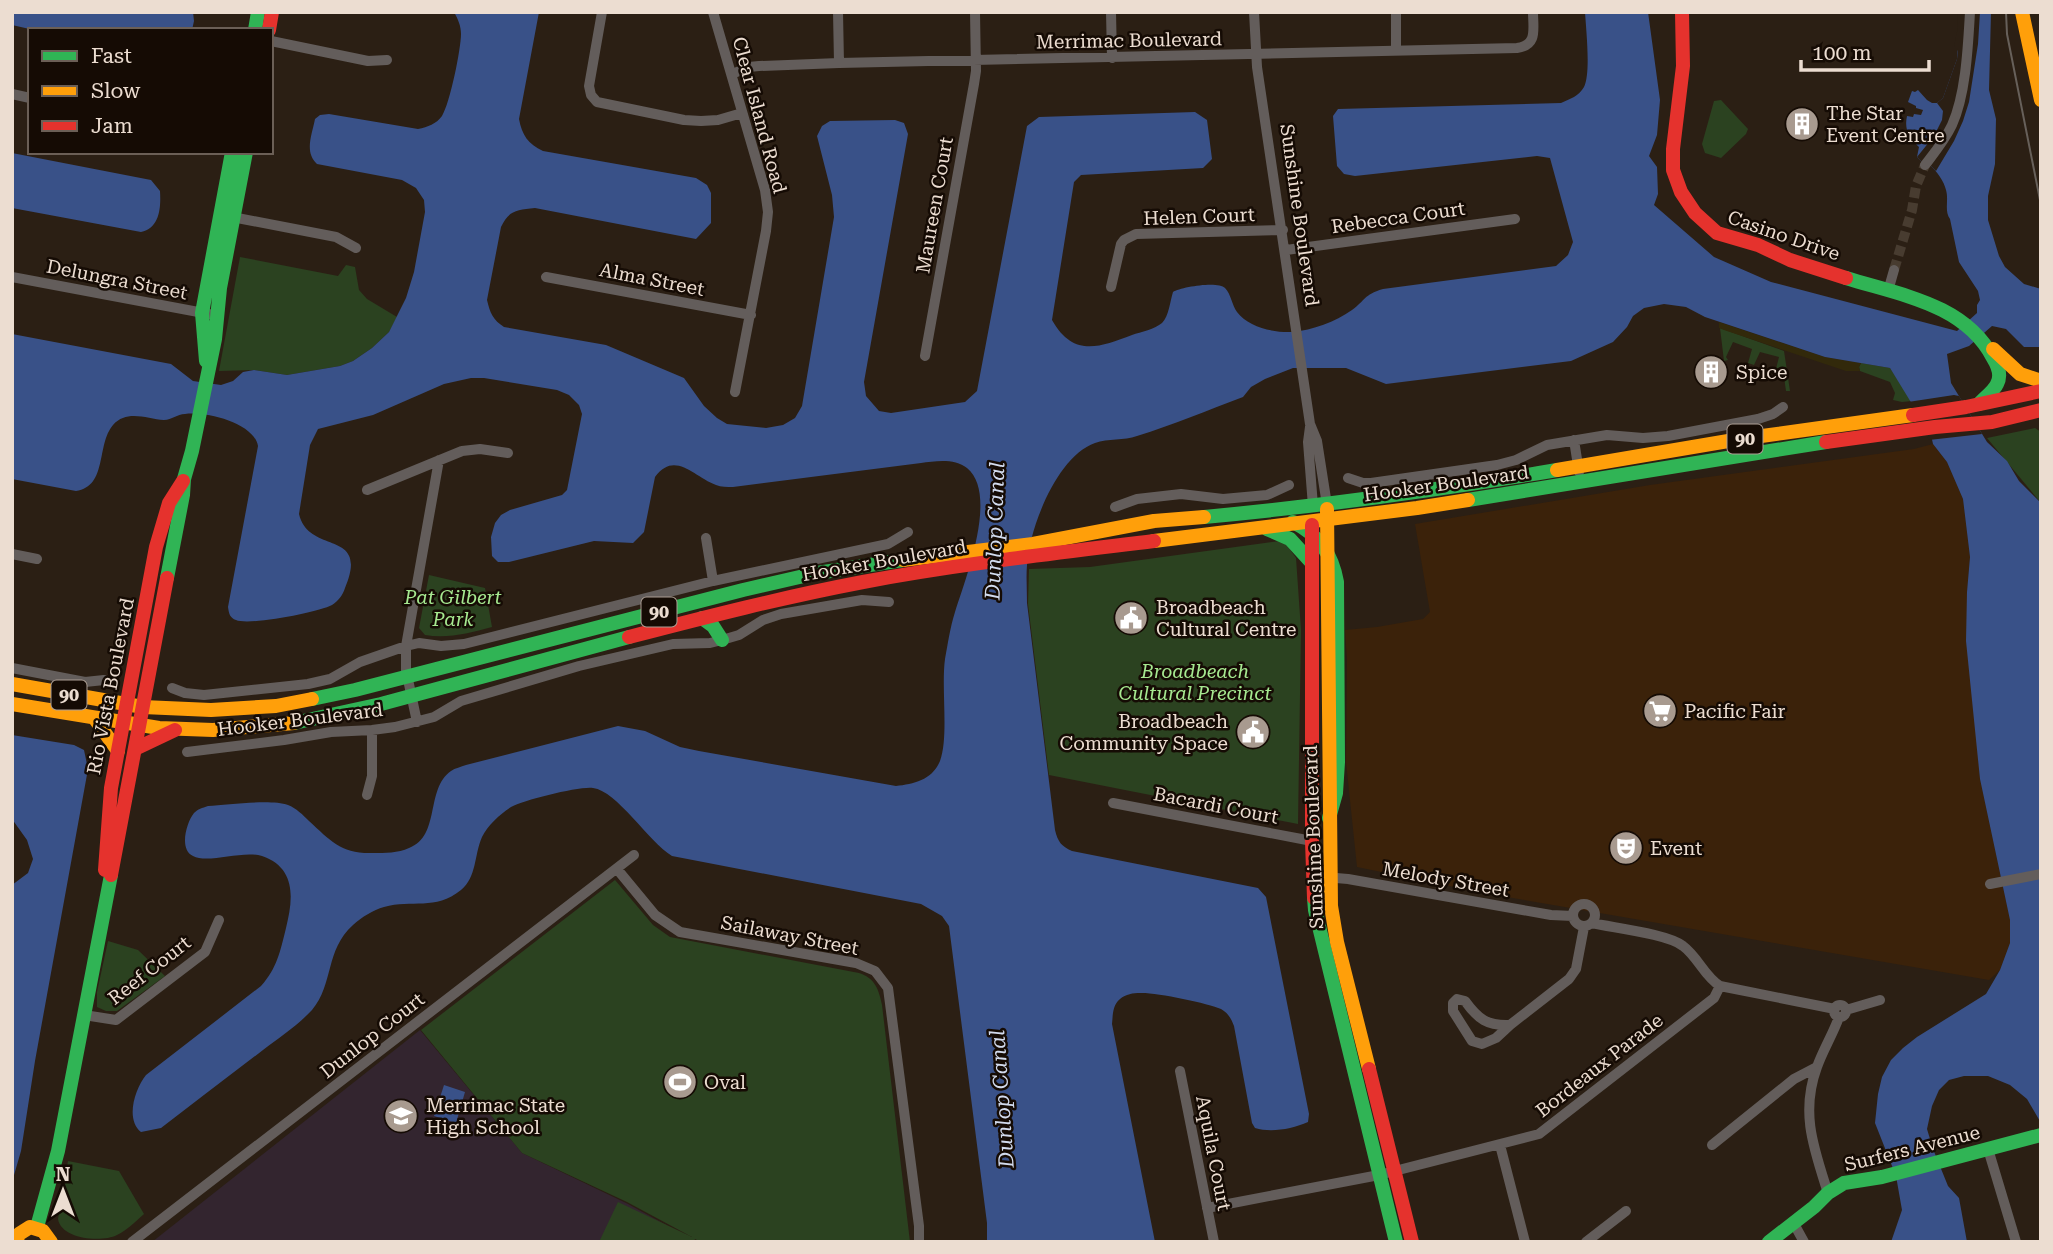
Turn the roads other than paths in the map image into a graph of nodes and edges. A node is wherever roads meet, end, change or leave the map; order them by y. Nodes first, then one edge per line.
1 (602, 12) edge
2 (713, 12) edge
3 (838, 12) edge
4 (975, 12) edge
5 (1111, 12) edge
6 (1254, 12) edge
7 (1396, 12) edge
8 (1533, 12) edge
9 (1682, 12) edge
10 (1970, 12) edge
11 (2022, 12) edge
12 (273, 41) edge
13 (1396, 50) junction
14 (1256, 54) junction
15 (1112, 58) junction
16 (387, 60) dead end
17 (976, 61) junction
18 (839, 63) junction
19 (732, 74) junction
20 (2041, 100) edge
21 (742, 113) junction
22 (232, 154) edge
23 (245, 154) edge
24 (1925, 165) tunnel mouth
25 (227, 216) junction
26 (1515, 219) dead end
27 (1283, 230) junction
28 (356, 248) dead end
29 (1286, 250) junction
30 (1894, 270) tunnel mouth
31 (12, 277) edge
32 (546, 277) dead end
33 (1111, 287) dead end
34 (1888, 291) junction
35 (209, 314) junction
36 (751, 315) junction
37 (1985, 343) junction
38 (925, 356) dead end
39 (2041, 382) edge
40 (2041, 391) edge
41 (736, 392) dead end
42 (2006, 397) junction
43 (1972, 405) junction
44 (1783, 407) dead end
45 (2041, 410) edge
46 (1574, 440) junction
47 (508, 453) dead end
48 (439, 460) junction
49 (1578, 467) junction
50 (1348, 478) dead end
51 (184, 479) junction
52 (1581, 482) junction
53 (1289, 485) dead end
54 (367, 490) dead end
55 (1151, 498) junction
56 (1115, 507) dead end
57 (1322, 510) junction
58 (1154, 521) junction
59 (1312, 522) junction
60 (1266, 528) junction
61 (1109, 529) junction
62 (908, 532) dead end
63 (706, 537) dead end
64 (1034, 550) junction
65 (12, 554) edge
66 (37, 559) dead end
67 (965, 559) junction
68 (1311, 562) junction
69 (713, 581) junction
70 (889, 602) dead end
71 (726, 612) junction
72 (702, 618) junction
73 (722, 640) junction
74 (406, 646) junction
75 (12, 668) edge
76 (408, 677) junction
77 (104, 680) dead end
78 (12, 684) edge
79 (172, 688) dead end
80 (412, 696) junction
81 (12, 704) edge
82 (126, 705) junction
83 (143, 708) junction
84 (95, 719) junction
85 (417, 722) junction
86 (122, 723) junction
87 (139, 726) junction
88 (175, 730) junction
89 (372, 730) junction
90 (135, 749) junction
91 (118, 751) junction
92 (187, 752) dead end
93 (367, 795) dead end
94 (1113, 803) dead end
95 (1329, 818) junction
96 (1312, 841) junction
97 (634, 855) dead end
98 (617, 869) junction
99 (2041, 874) edge
100 (1312, 876) junction
101 (1331, 878) junction
102 (1995, 883) dead end
103 (104, 906) junction
104 (1573, 916) junction
105 (219, 920) dead end
106 (1588, 925) junction
107 (1720, 986) junction
108 (1880, 1000) dead end
109 (1840, 1012) junction
110 (84, 1015) junction
111 (1510, 1025) junction
112 (1817, 1067) junction
113 (1180, 1071) dead end
114 (2038, 1135) edge
115 (1500, 1145) junction
116 (1712, 1145) dead end
117 (1988, 1149) junction
118 (1394, 1171) junction
119 (1379, 1175) junction
120 (1828, 1193) junction
121 (1208, 1208) junction
122 (1626, 1210) dead end
123 (1793, 1222) junction
124 (37, 1227) junction
125 (16, 1237) edge
126 (51, 1242) edge
127 (132, 1242) edge
128 (919, 1242) edge
129 (1214, 1242) edge
130 (1396, 1242) edge
131 (1412, 1242) edge
132 (1525, 1242) edge
133 (1586, 1242) edge
134 (1769, 1242) edge
135 (1804, 1242) edge
136 (2016, 1242) edge

1 - 21 street
2 - 19 street, Clear Island Road
3 - 18 street
4 - 17 street, Maureen Court
5 - 15 street
6 - 14 street, Sunshine Boulevard
7 - 13 street
8 - 13 street, Merrimac Boulevard
9 - 34 main road, Casino Drive
10 - 24 street
11 - 20 main road
12 - 16 street
13 - 14 street, Merrimac Boulevard
14 - 15 street, Merrimac Boulevard
14 - 27 street, Sunshine Boulevard
15 - 17 street, Merrimac Boulevard
17 - 18 street, Merrimac Boulevard
17 - 38 street, Maureen Court
18 - 19 street, Merrimac Boulevard
19 - 21 street, Clear Island Road
21 - 36 street, Clear Island Road
22 - 25 main road, Rio Vista Boulevard
23 - 25 main road, Rio Vista Boulevard
25 - 28 street
25 - 35 main road, Rio Vista Boulevard
26 - 29 street, Rebecca Court
27 - 29 street, Sunshine Boulevard
27 - 33 street, Helen Court
29 - 57 street, Sunshine Boulevard
30 - 34 street
31 - 35 street, Delungra Street
32 - 36 street, Alma Street
34 - 37 main road, Casino Drive
35 - 51 main road, Rio Vista Boulevard
36 - 41 street, Clear Island Road
37 - 39 main road
37 - 43 main road, Casino Drive
39 - 42 main road
40 - 42 main road, Hooker Boulevard / 90
42 - 43 main road, Hooker Boulevard / 90
43 - 49 main road, Hooker Boulevard / 90
44 - 46 street, Hooker Boulevard
45 - 52 main road, Hooker Boulevard / 90
46 - 49 street
46 - 50 street, Hooker Boulevard
47 - 48 street
48 - 54 street
48 - 74 street
49 - 52 street
49 - 57 main road, Hooker Boulevard / 90
51 - 82 main road, Rio Vista Boulevard
51 - 83 main road, Rio Vista Boulevard
52 - 57 main road, Hooker Boulevard / 90
53 - 55 street
55 - 56 street
55 - 58 street
57 - 58 main road, Hooker Boulevard / 90
57 - 59 main road, Hooker Boulevard / 90
57 - 95 main road, Sunshine Boulevard
58 - 61 main road, Hooker Boulevard / 90
59 - 60 main road, Hooker Boulevard / 90
59 - 68 main road, Sunshine Boulevard
60 - 64 main road, Hooker Boulevard / 90
60 - 68 main road
61 - 64 main road, Hooker Boulevard / 90
61 - 95 main road
62 - 69 street, Hooker Boulevard
63 - 69 street
64 - 67 main road, Hooker Boulevard / 90
65 - 66 street
67 - 71 main road, Hooker Boulevard / 90
67 - 76 main road, Hooker Boulevard / 90
68 - 96 main road, Sunshine Boulevard
69 - 74 street, Hooker Boulevard
70 - 73 street, Hooker Boulevard
71 - 72 main road, Hooker Boulevard / 90
71 - 73 main road
72 - 73 main road
72 - 80 main road, Hooker Boulevard / 90
73 - 85 street, Hooker Boulevard
74 - 76 street
74 - 79 street, Hooker Boulevard
75 - 77 street
76 - 80 street
76 - 83 main road, Hooker Boulevard / 90
78 - 82 main road, Hooker Boulevard / 90
80 - 85 street
80 - 88 main road, Hooker Boulevard / 90
81 - 84 main road, Hooker Boulevard / 90
82 - 83 main road, Hooker Boulevard / 90
82 - 86 main road, Rio Vista Boulevard
83 - 87 main road, Rio Vista Boulevard
84 - 86 main road, Hooker Boulevard / 90
84 - 91 main road
85 - 89 street, Hooker Boulevard
86 - 87 main road, Hooker Boulevard / 90
86 - 91 main road, Rio Vista Boulevard
87 - 88 main road, Hooker Boulevard / 90
87 - 90 main road, Rio Vista Boulevard
88 - 90 main road
89 - 92 street, Hooker Boulevard
89 - 93 street
90 - 103 main road, Rio Vista Boulevard
91 - 103 main road, Rio Vista Boulevard
94 - 96 street, Bacardi Court
95 - 101 main road, Sunshine Boulevard
96 - 100 main road, Sunshine Boulevard
97 - 98 street, Dunlop Court
98 - 127 street, Dunlop Court
98 - 128 street, Sailaway Street
99 - 102 street
100 - 101 street, Melody Street
100 - 119 main road, Sunshine Boulevard
101 - 104 street, Melody Street
101 - 118 main road, Sunshine Boulevard
103 - 110 main road, Rio Vista Boulevard
104 - 106 street
104 - 106 street
105 - 110 street, Reef Court
106 - 107 street
106 - 111 street
107 - 109 street
107 - 115 street, Bordeaux Parade
108 - 109 street
109 - 112 street
110 - 124 main road, Rio Vista Boulevard
111 - 111 street
112 - 116 street
112 - 120 street
113 - 121 street, Aquila Court
114 - 117 main road, Surfers Avenue
115 - 118 street, Bordeaux Parade
115 - 132 street
117 - 120 main road, Surfers Avenue
117 - 136 street
118 - 119 street, Bordeaux Parade
118 - 131 main road, Sunshine Boulevard
119 - 121 street, Bordeaux Parade
119 - 130 main road, Sunshine Boulevard
120 - 123 main road, Surfers Avenue
121 - 129 street, Aquila Court
122 - 133 street
123 - 134 main road, Surfers Avenue
123 - 135 street
124 - 125 main road
124 - 126 main road

